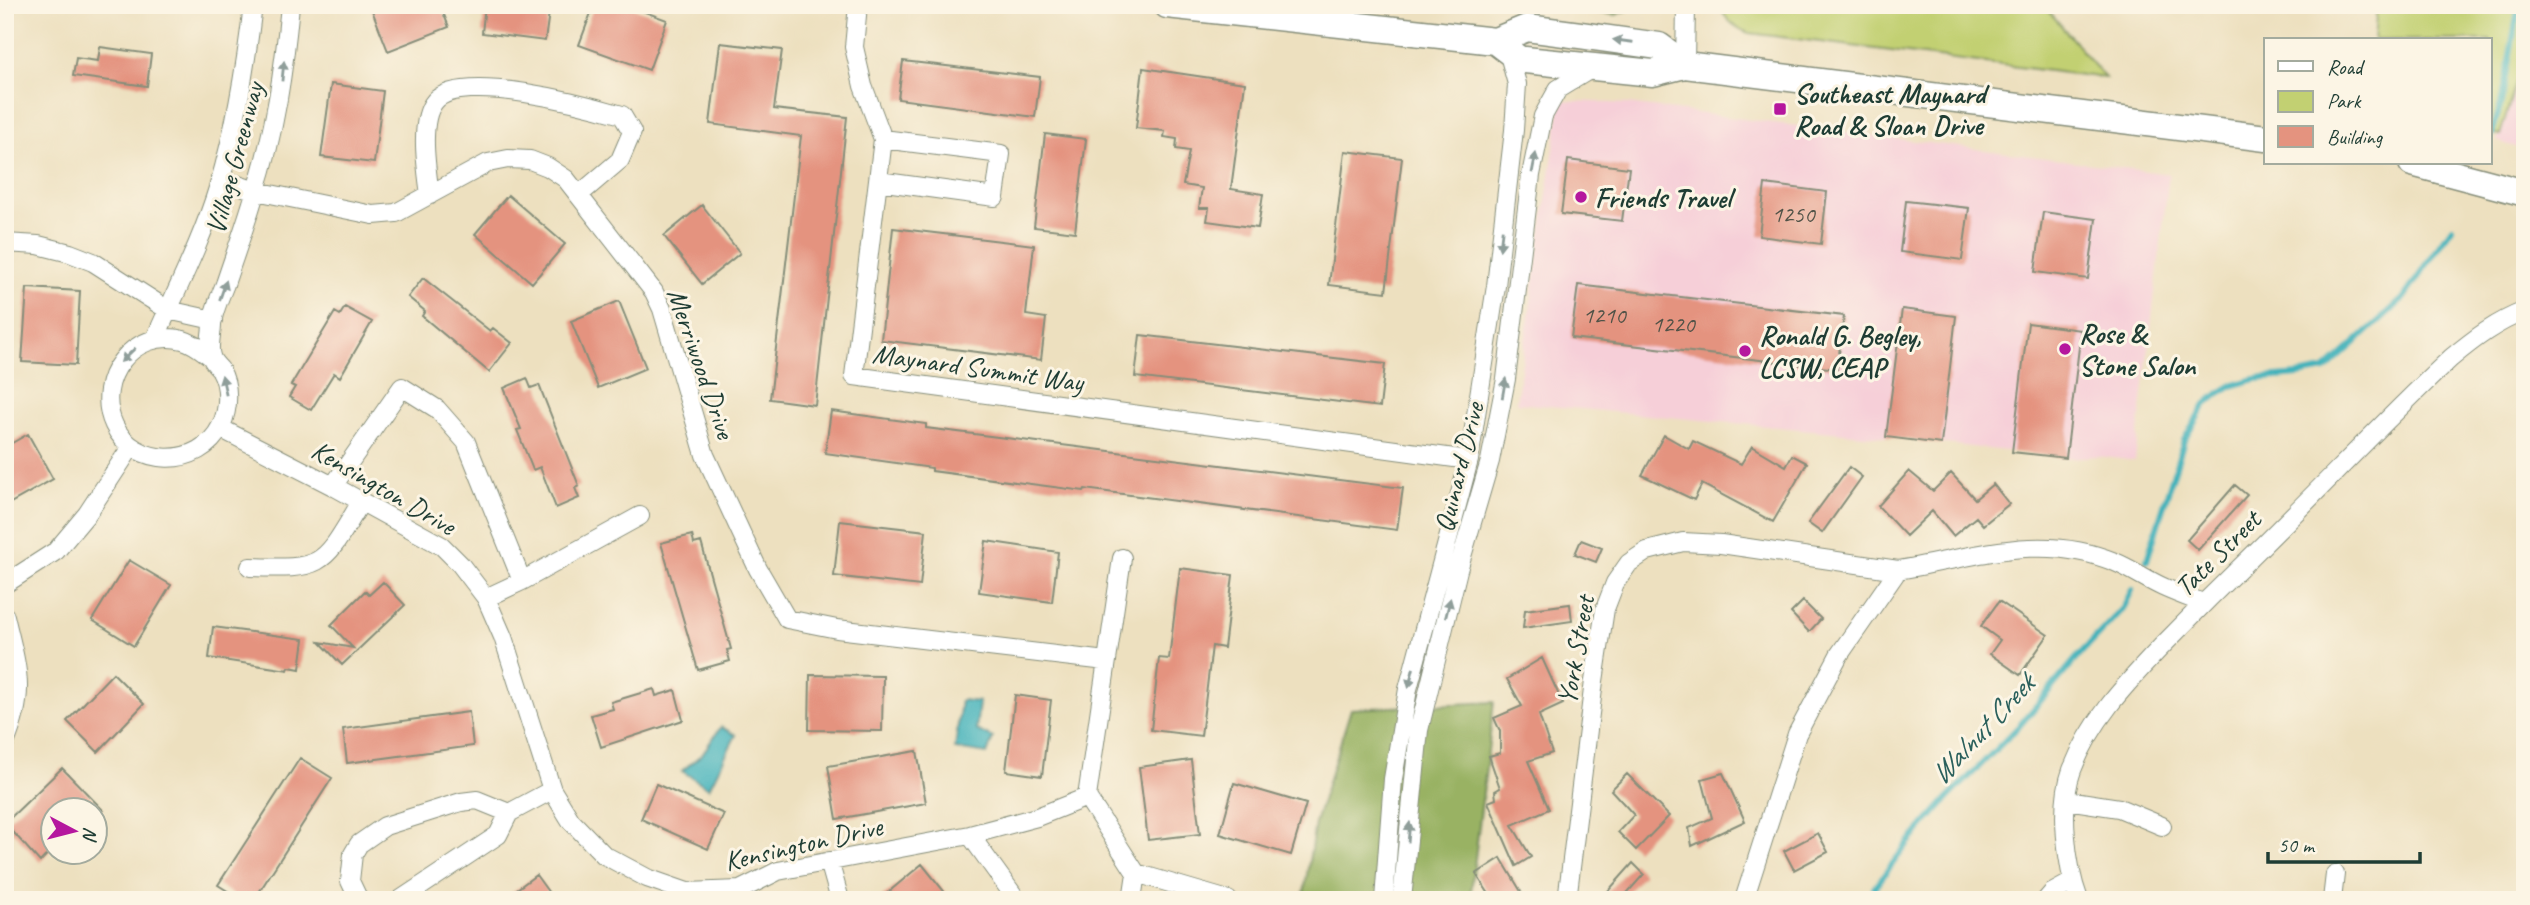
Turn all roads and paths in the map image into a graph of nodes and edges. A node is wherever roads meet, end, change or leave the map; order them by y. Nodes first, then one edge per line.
1 (253, 5) edge
2 (290, 5) edge
3 (858, 5) edge
4 (1167, 5) edge
5 (1686, 5) edge
6 (1502, 46) junction
7 (1685, 65) junction
8 (1594, 67) junction
9 (2264, 138) edge
10 (883, 139) junction
11 (2416, 164) edge
12 (220, 179) junction
13 (878, 181) junction
14 (256, 191) junction
15 (2525, 193) edge
16 (580, 194) junction
17 (430, 195) junction
18 (5, 243) edge
19 (168, 310) junction
20 (2525, 311) edge
21 (212, 320) junction
22 (155, 339) junction
23 (211, 356) junction
24 (220, 428) junction
25 (131, 447) junction
26 (1469, 460) junction
27 (333, 486) junction
28 (361, 502) junction
29 (640, 516) dead end
30 (1122, 558) dead end
31 (250, 567) dead end
32 (1898, 570) junction
33 (522, 581) junction
34 (5, 583) edge
35 (486, 598) junction
36 (2203, 603) junction
37 (5, 616) edge
38 (1106, 660) junction
39 (5, 743) edge
40 (552, 790) junction
41 (1087, 797) junction
42 (2067, 800) junction
43 (509, 813) junction
44 (2162, 826) dead end
45 (970, 835) junction
46 (829, 861) junction
47 (1136, 873) junction
48 (2335, 874) dead end
49 (2073, 882) junction
50 (685, 896) edge
51 (359, 900) edge
52 (400, 900) edge
53 (840, 900) edge
54 (1017, 900) edge
55 (1132, 900) edge
56 (1228, 900) edge
57 (1384, 900) edge
58 (1402, 900) edge
59 (1567, 900) edge
60 (1744, 900) edge
61 (2046, 900) edge
62 (2079, 900) edge
63 (2332, 900) edge

1 - 12 street, Village Greenway
14 -> 2 street, Village Greenway
3 - 10 street, Maynard Summit Way
4 - 6 main road
5 - 7 street
7 -> 6 main road
6 - 8 main road
6 -> 26 street, Quinard Drive
7 - 8 main road
7 - 9 main road
58 -> 8 street, Quinard Drive
10 - 13 street, Maynard Summit Way
10 - 13 street
11 - 15 main road
12 - 14 street, Merriwood Drive
12 - 19 street, Village Greenway
13 - 26 street, Maynard Summit Way
14 - 17 street, Merriwood Drive
21 -> 14 street, Village Greenway
16 - 17 street, Merriwood Drive
16 - 17 street
16 - 38 street, Merriwood Drive
18 - 19 street
19 - 21 street
19 - 22 street, Village Greenway
20 - 36 street, Tate Street
21 - 23 street, Village Greenway
22 - 23 street
22 -> 25 street
24 -> 23 street, Village Greenway
24 - 25 street
24 - 27 street, Kensington Drive
25 - 34 street
26 -> 57 street, Quinard Drive
27 - 28 street, Kensington Drive
27 - 33 street
28 - 31 street
28 - 35 street, Kensington Drive
29 - 33 street
30 - 38 street
32 - 36 street, York Street
32 - 59 street, York Street
32 - 60 street
33 - 35 street
35 - 40 street, Kensington Drive
36 - 42 street, Tate Street
37 - 39 street
38 - 41 street
40 - 43 street
40 - 50 street, Kensington Drive
41 - 45 street, Kensington Drive
41 - 47 street
42 - 44 street
42 - 49 street, Tate Street
43 - 51 street
43 - 52 street
45 - 46 street, Kensington Drive
45 - 54 street
46 - 50 street, Kensington Drive
46 - 53 street
47 - 55 street
47 - 56 street
48 - 63 street
49 - 61 street
49 - 62 street, Tate Street

